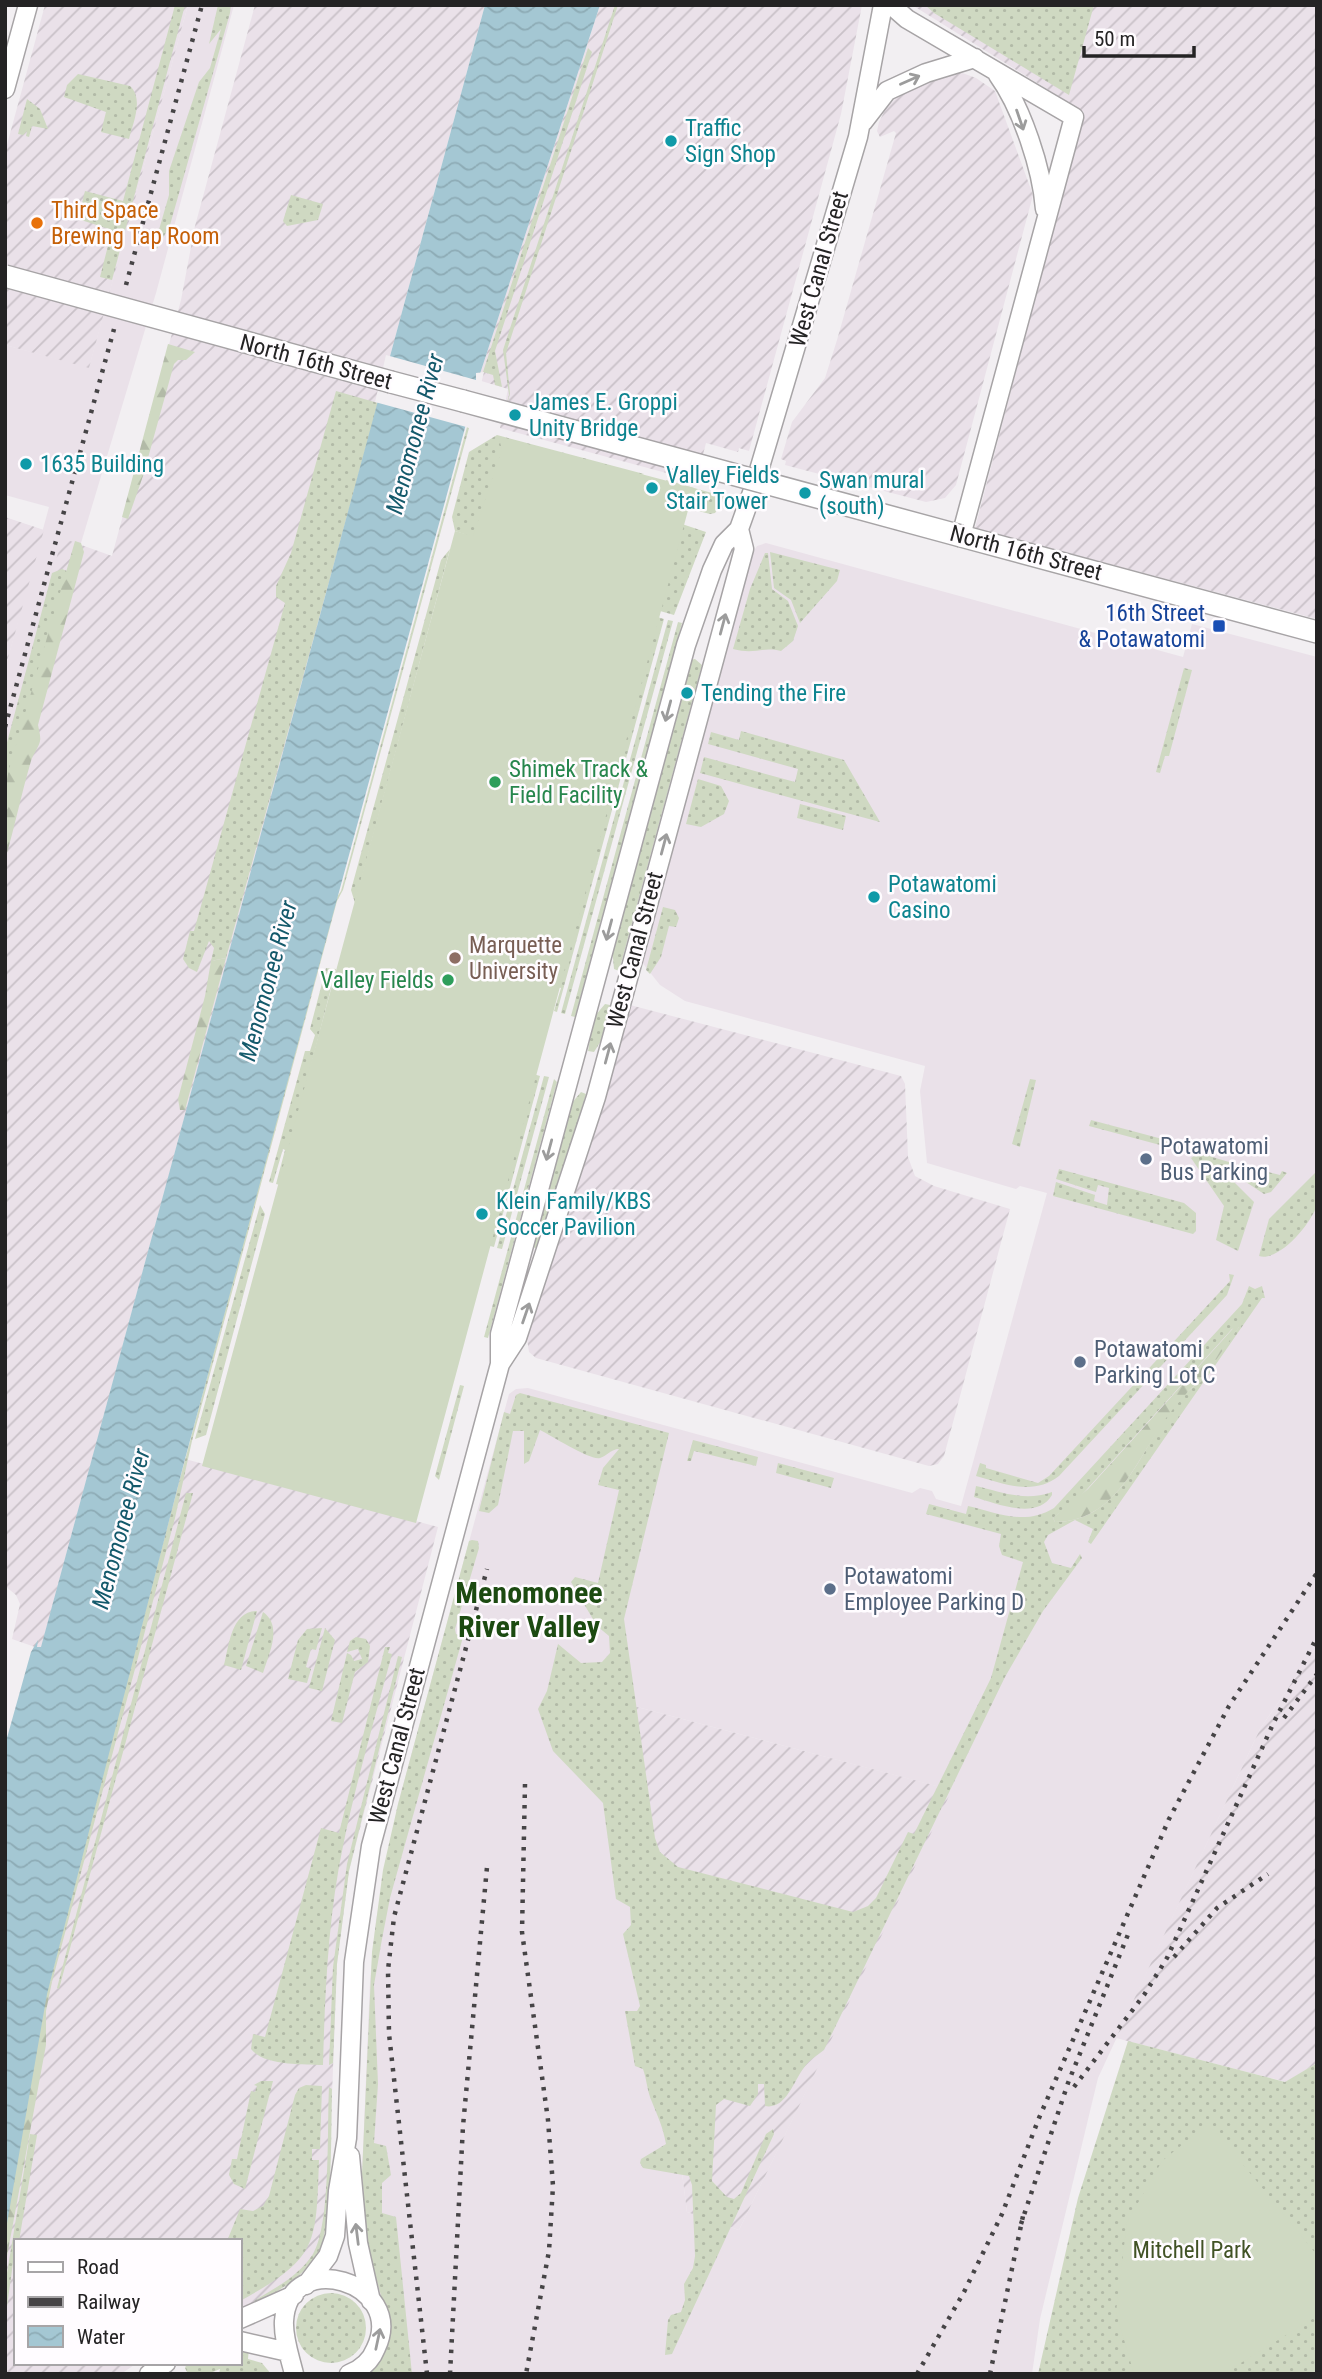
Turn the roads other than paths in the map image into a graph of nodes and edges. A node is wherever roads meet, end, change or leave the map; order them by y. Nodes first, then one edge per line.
1 (28, 5) edge
2 (883, 5) edge
3 (891, 5) edge
4 (975, 58) junction
5 (994, 70) junction
6 (5, 89) edge
7 (860, 125) junction
8 (1046, 220) junction
9 (5, 276) edge
10 (739, 529) junction
11 (961, 536) junction
12 (1317, 632) edge
13 (595, 980) junction
14 (625, 988) junction
15 (569, 1075) junction
16 (600, 1083) junction
17 (500, 1364) junction
18 (347, 2138) junction
19 (300, 2290) junction
20 (371, 2301) junction
21 (242, 2318) edge
22 (242, 2342) edge
23 (291, 2361) edge
24 (353, 2373) edge
25 (309, 2374) edge

1 - 6 street
2 - 7 street, West Canal Street
3 - 4 street
4 - 5 street
7 -> 4 street
5 -> 8 street
5 - 8 street
7 - 10 street, West Canal Street
8 - 11 street
9 - 11 main road, North 16th Street, bridge
10 -> 13 street, West Canal Street
14 -> 10 street, West Canal Street
11 - 12 main road, North 16th Street
13 - 14 street
13 - 15 street, West Canal Street
16 -> 14 street, West Canal Street
15 - 16 street
15 -> 17 street, West Canal Street
17 -> 16 street, West Canal Street
17 - 18 street, West Canal Street
18 - 19 street, West Canal Street
20 -> 18 street, West Canal Street
19 - 20 street
19 - 21 street
19 - 23 street
24 -> 20 street, West Canal Street
22 - 23 street
23 - 25 street

